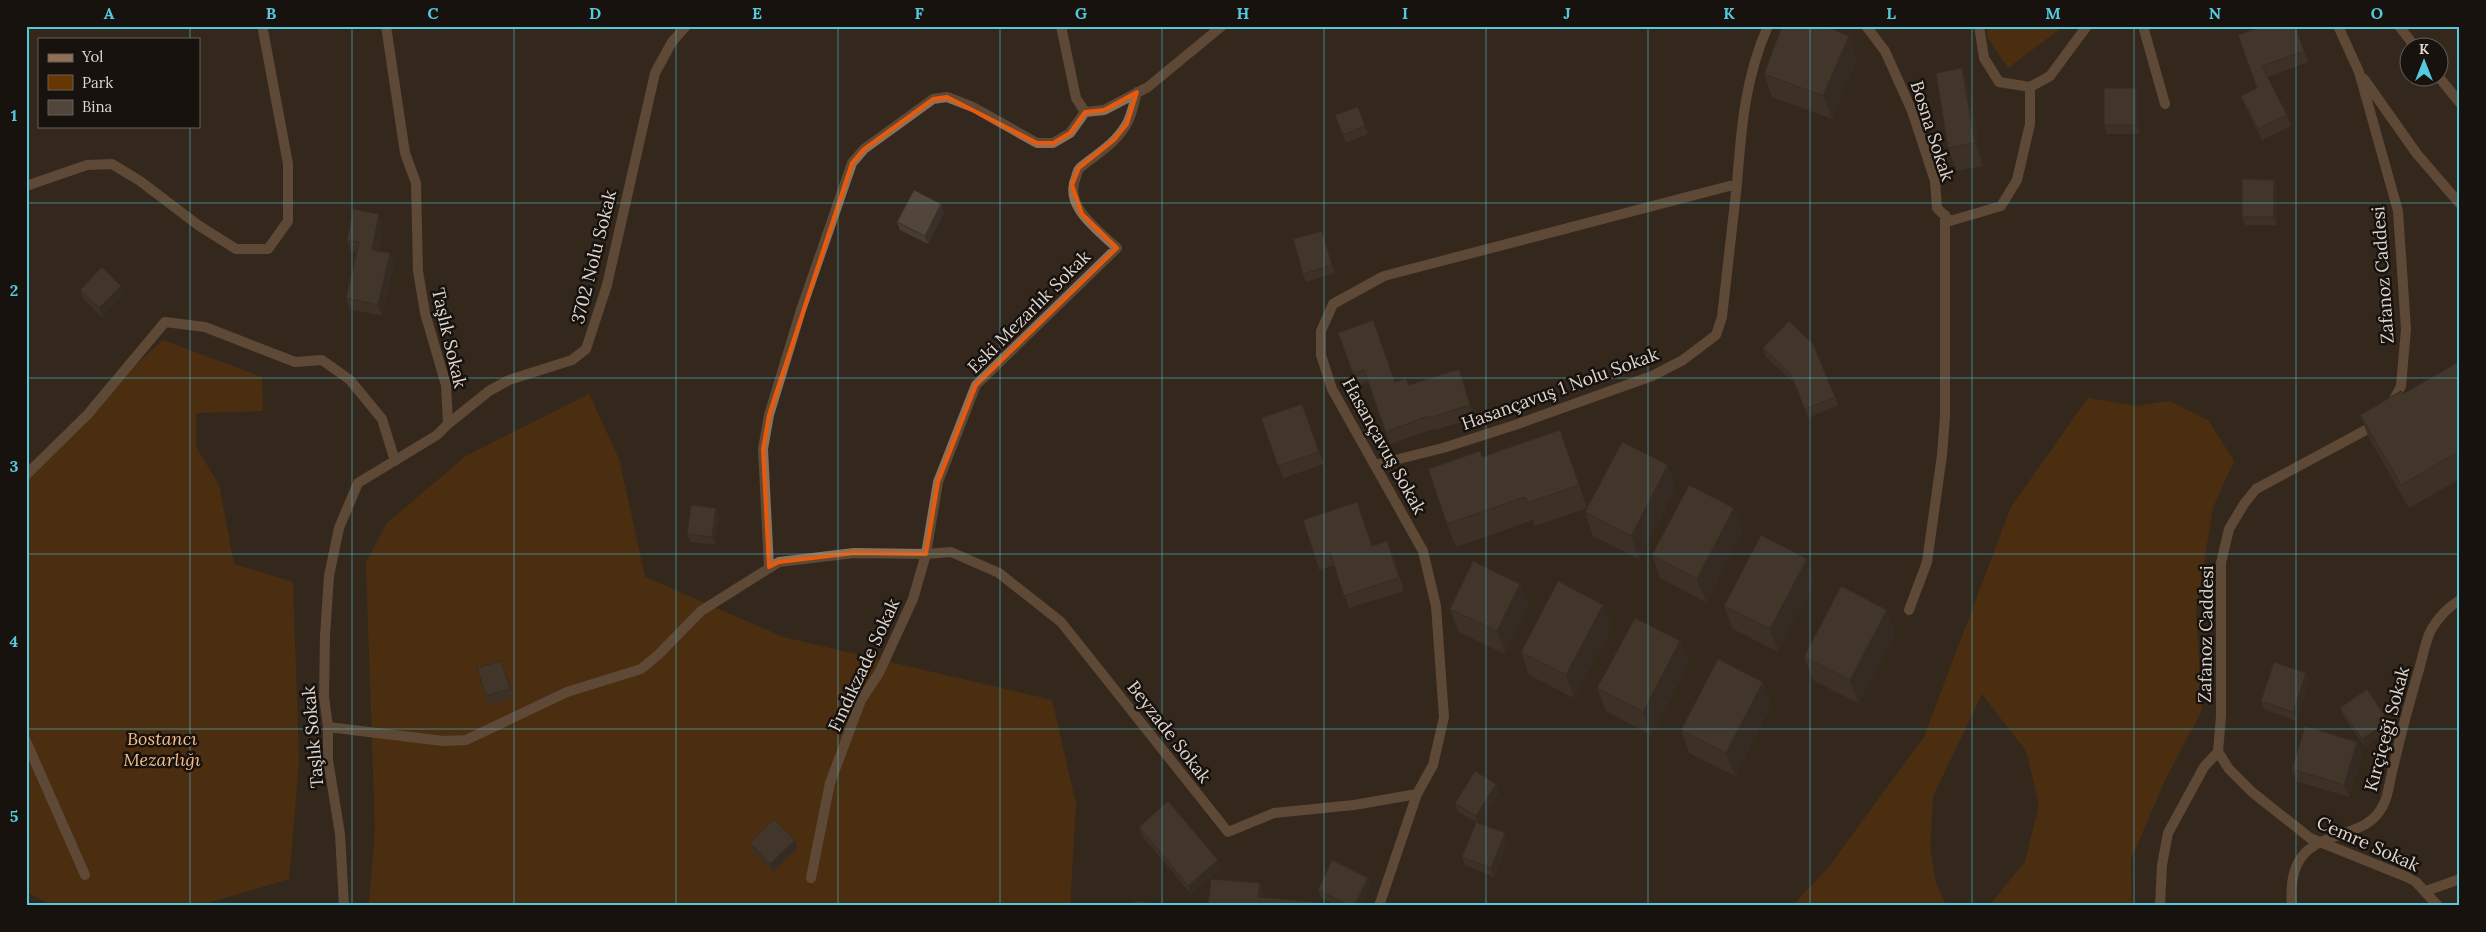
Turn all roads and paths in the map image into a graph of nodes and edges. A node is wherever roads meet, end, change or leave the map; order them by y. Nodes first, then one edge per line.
1 (386, 26) edge
2 (686, 26) edge
3 (1061, 26) edge
4 (1222, 26) edge
5 (1768, 26) edge
6 (1866, 26) edge
7 (1980, 26) edge
8 (2087, 26) edge
9 (2143, 26) edge
10 (2338, 26) edge
11 (2399, 26) edge
12 (263, 30) dead end
13 (2408, 38) edge
14 (2359, 72) junction
15 (2030, 87) junction
16 (2447, 88) edge
17 (1137, 92) junction
18 (2165, 104) dead end
19 (2460, 104) edge
20 (1085, 112) junction
21 (1736, 184) junction
22 (26, 186) edge
23 (2460, 204) edge
24 (1944, 215) junction
25 (448, 424) junction
26 (395, 460) junction
27 (1375, 464) junction
28 (26, 475) edge
29 (926, 554) junction
30 (769, 567) junction
31 (2460, 600) edge
32 (1909, 610) dead end
33 (328, 727) junction
34 (26, 741) edge
35 (2218, 752) junction
36 (1417, 794) junction
37 (2319, 842) junction
38 (85, 875) dead end
39 (811, 878) dead end
40 (2460, 879) edge
41 (2426, 891) junction
42 (344, 906) edge
43 (1379, 906) edge
44 (2160, 906) edge
45 (2292, 906) edge
46 (2438, 906) edge

1 - 25 street, Taşlık Sokak
2 - 25 street, 3702 Nolu Sokak
3 - 20 street
4 - 17 street
5 - 21 street
6 - 24 street, Bosna Sokak
7 - 15 street
8 - 15 street
9 - 18 street
10 - 14 street, Zafanoz Caddesi
11 - 13 street
12 - 22 street
14 - 23 street
14 - 35 street, Zafanoz Caddesi
15 - 24 street
16 - 19 street
17 - 20 street
17 - 29 street, Eski Mezarlık Sokak
20 - 30 street
21 - 27 street, Hasançavuş 1 Nolu Sokak
21 - 27 street, Hasançavuş Sokak
24 - 32 street, Bosna Sokak
25 - 26 street, Taşlık Sokak
26 - 28 street
26 - 33 street, Taşlık Sokak
27 - 36 street, Hasançavuş Sokak
29 - 30 street
29 - 36 street, Beyzade Sokak
29 - 39 street, Fındıkzade Sokak
30 - 33 street
31 - 37 street, Kırçiçeği Sokak
33 - 42 street, Taşlık Sokak
34 - 38 street
35 - 37 street, Cemre Sokak
35 - 44 street
36 - 43 street, Hasançavuş Sokak
37 - 41 street, Cemre Sokak
37 - 45 street, Kırçiçeği Sokak
40 - 41 street
41 - 46 street, Cemre Sokak

